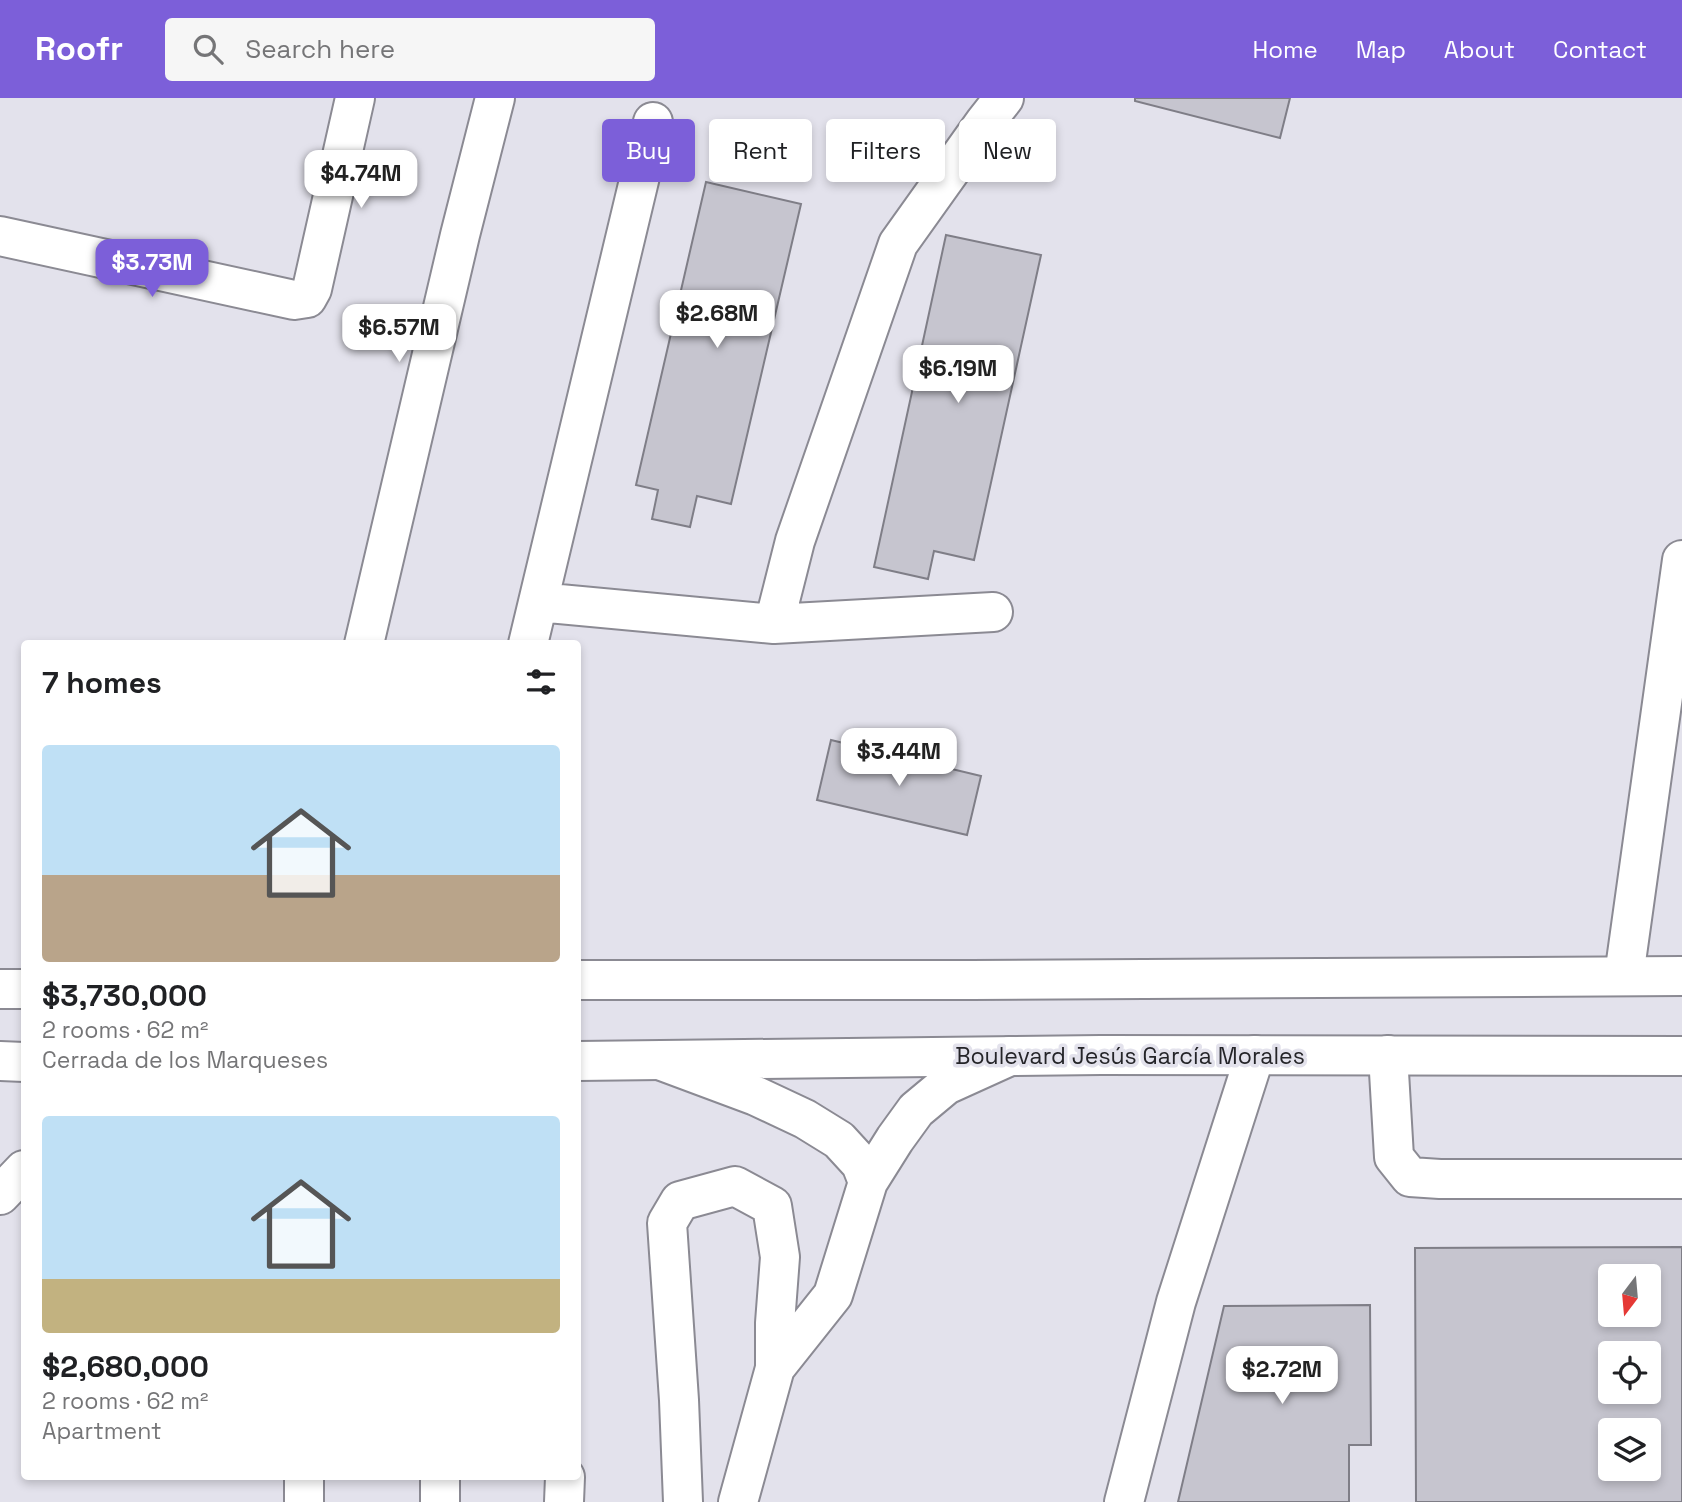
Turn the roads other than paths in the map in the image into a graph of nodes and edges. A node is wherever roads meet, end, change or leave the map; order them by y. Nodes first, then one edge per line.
1 (355, 98) edge
2 (495, 98) edge
3 (1004, 98) edge
4 (639, 182) edge
5 (0, 236) edge
6 (1682, 559) edge
7 (538, 602) junction
8 (993, 611) dead end
9 (774, 624) junction
10 (365, 640) edge
11 (529, 640) edge
12 (1624, 976) junction
13 (1682, 976) edge
14 (581, 980) edge
15 (0, 989) edge
16 (21, 989) edge
17 (1255, 1055) junction
18 (1388, 1055) junction
19 (1010, 1056) junction
20 (1682, 1056) edge
21 (659, 1060) junction
22 (581, 1061) edge
23 (21, 1173) edge
24 (1682, 1179) edge
25 (868, 1182) junction
26 (0, 1195) edge
27 (775, 1368) junction
28 (304, 1480) edge
29 (440, 1480) edge
30 (565, 1480) edge
31 (304, 1502) edge
32 (440, 1502) edge
33 (565, 1502) edge
34 (683, 1502) edge
35 (738, 1502) edge
36 (1124, 1502) edge

1 - 5 main road
2 - 10 main road
3 - 9 main road
4 - 7 main road
6 - 12 main road
7 - 9 main road
7 - 11 main road
8 - 9 main road
12 - 13 main road
12 - 14 main road
15 - 16 main road
17 - 18 main road, Boulevard Jesús García Morales
17 - 19 main road, Boulevard Jesús García Morales
17 - 36 main road
18 - 20 main road, Boulevard Jesús García Morales
18 - 24 main road
19 - 21 main road, Boulevard Jesús García Morales
19 - 25 main road
21 - 22 main road, Boulevard Jesús García Morales
21 - 25 main road
23 - 26 main road
25 - 27 main road
27 - 34 main road
27 - 35 main road
28 - 31 main road
29 - 32 main road
30 - 33 main road

